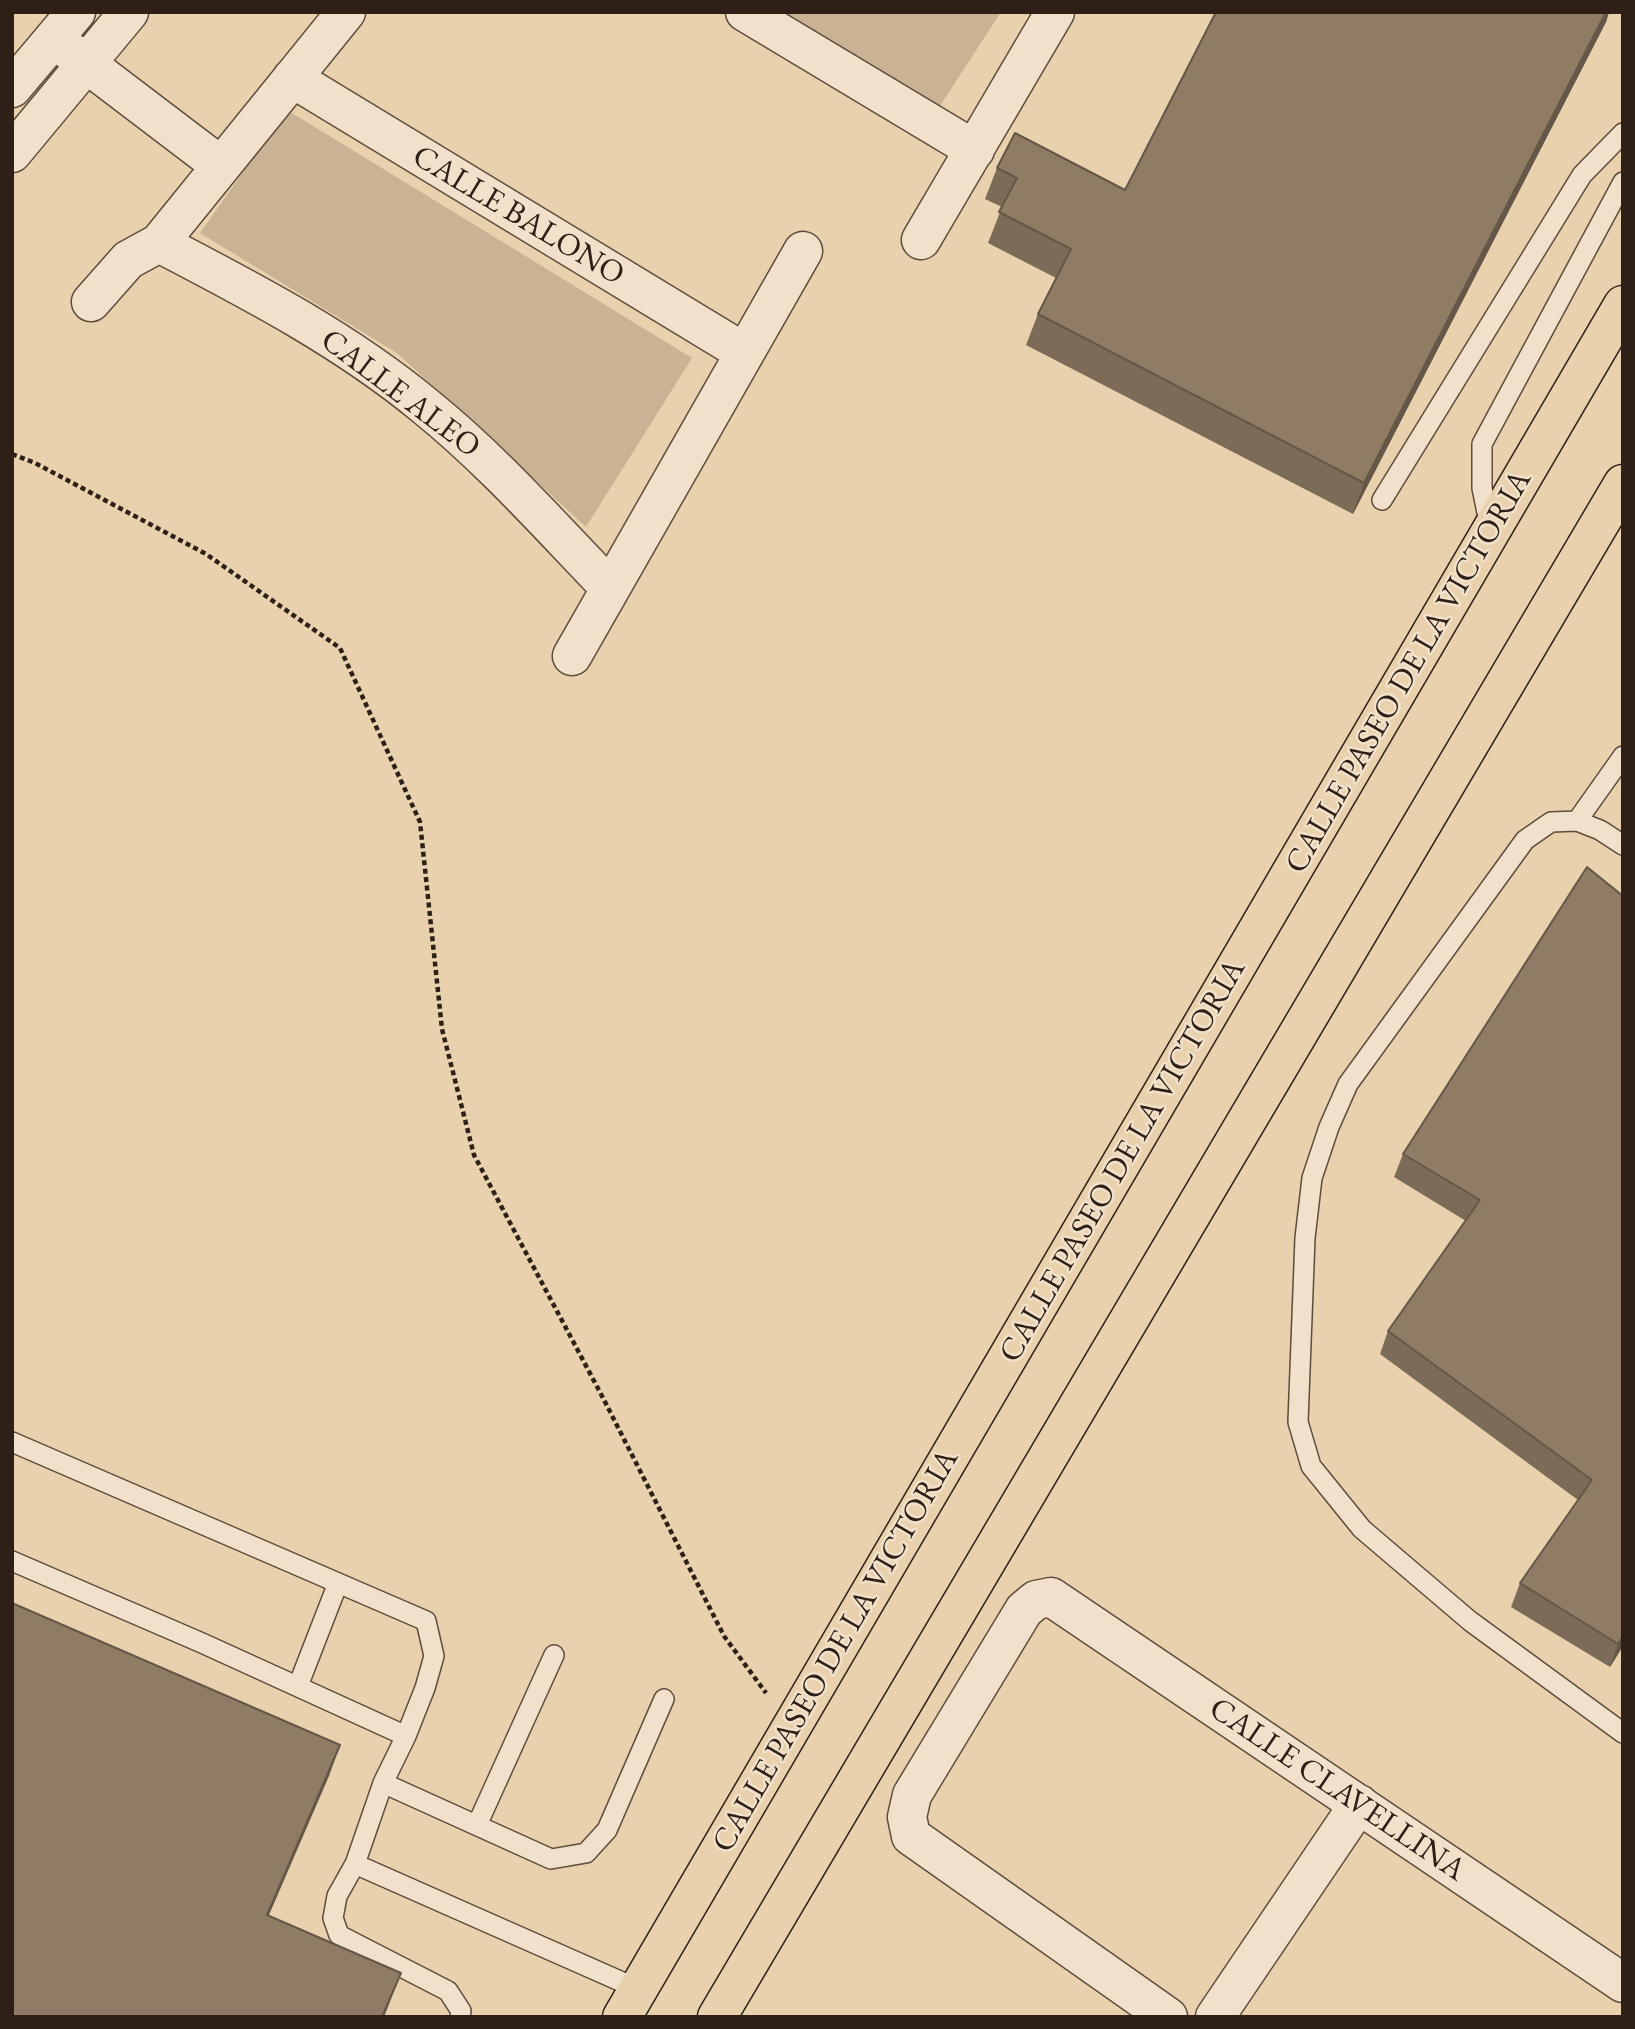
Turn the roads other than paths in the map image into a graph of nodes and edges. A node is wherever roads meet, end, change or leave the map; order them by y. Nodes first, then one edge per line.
1 (129, 12) edge
2 (346, 12) edge
3 (745, 12) edge
4 (1055, 12) edge
5 (65, 25) edge
6 (86, 64) junction
7 (292, 79) junction
8 (12, 88) edge
9 (1623, 133) edge
10 (975, 150) junction
11 (12, 153) edge
12 (222, 166) junction
13 (1623, 182) edge
14 (921, 240) dead end
15 (159, 243) junction
16 (803, 251) dead end
17 (91, 302) dead end
18 (1623, 305) edge
19 (745, 353) junction
20 (1623, 484) edge
21 (1382, 500) dead end
22 (1491, 532) junction
23 (610, 588) junction
24 (572, 656) dead end
25 (1623, 756) edge
26 (1577, 821) junction
27 (1623, 845) edge
28 (12, 1443) edge
29 (12, 1561) edge
30 (338, 1583) junction
31 (554, 1655) dead end
32 (298, 1686) junction
33 (664, 1699) dead end
34 (1623, 1733) edge
35 (406, 1736) junction
36 (383, 1783) junction
37 (1359, 1804) junction
38 (477, 1825) junction
39 (355, 1864) junction
40 (1623, 1983) edge
41 (630, 2003) edge
42 (460, 2017) edge
43 (717, 2017) edge
44 (1168, 2017) edge
45 (1215, 2017) edge

1 - 6 street
2 - 7 street
3 - 10 street
4 - 10 street
5 - 6 street
5 - 8 street
6 - 11 street
6 - 12 street
7 - 12 street
7 - 19 street, CALLE BALONO
9 - 21 lane
10 - 14 street
12 - 15 street
13 - 22 lane
15 - 17 street
15 - 23 street, CALLE ALEO
16 - 19 street
18 - 22 main road, CALLE PASEO DE LA VICTORIA
19 - 23 street
20 - 43 main road
22 - 41 main road, CALLE PASEO DE LA VICTORIA
23 - 24 street
25 - 26 lane
26 - 27 lane
26 - 34 lane
28 - 30 lane
29 - 32 lane
30 - 32 lane
30 - 35 lane
31 - 38 lane
32 - 35 lane
33 - 38 lane
35 - 36 lane
36 - 38 lane
36 - 39 lane
37 - 40 street, CALLE CLAVELLINA
37 - 44 street, CALLE CLAVELLINA
37 - 45 street
39 - 41 lane
39 - 42 lane

